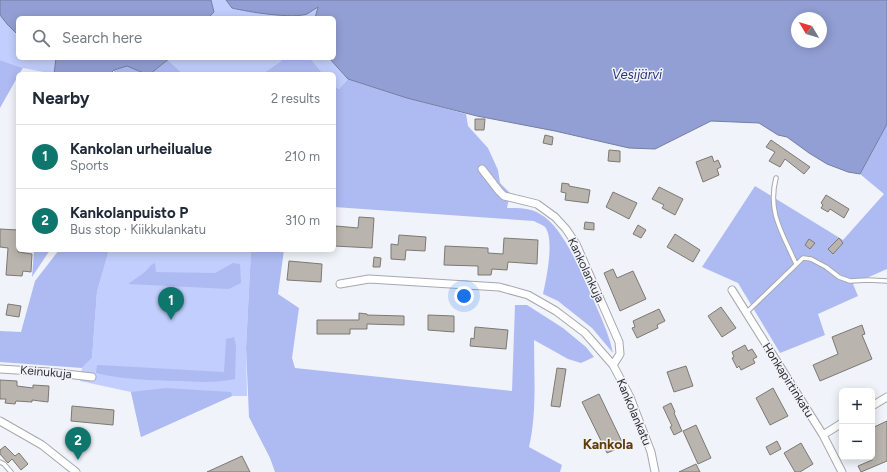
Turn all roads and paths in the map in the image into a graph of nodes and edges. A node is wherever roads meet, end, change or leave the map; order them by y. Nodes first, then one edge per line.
1 (482, 169) dead end
2 (776, 178) dead end
3 (796, 264) junction
4 (887, 281) edge
5 (340, 284) dead end
6 (732, 290) dead end
7 (746, 313) junction
8 (613, 365) junction
9 (0, 369) edge
10 (92, 376) dead end
11 (887, 397) edge
12 (875, 404) edge
13 (0, 421) edge
14 (840, 424) edge
15 (823, 435) junction
16 (0, 462) edge
17 (11, 472) edge
18 (76, 472) edge
19 (655, 472) edge
20 (842, 472) edge

1 - 8 street, Kankolankuja
2 - 3 lane
3 - 4 lane
3 - 7 lane
5 - 8 street, Kankolankatu
6 - 7 street, Honkapirtinkatu
7 - 15 street, Honkapirtinkatu
8 - 19 street, Kankolankatu
9 - 10 street, Keinukuja
11 - 12 street
13 - 18 street
14 - 15 street
15 - 20 street, Honkapirtinkatu
16 - 17 lane

